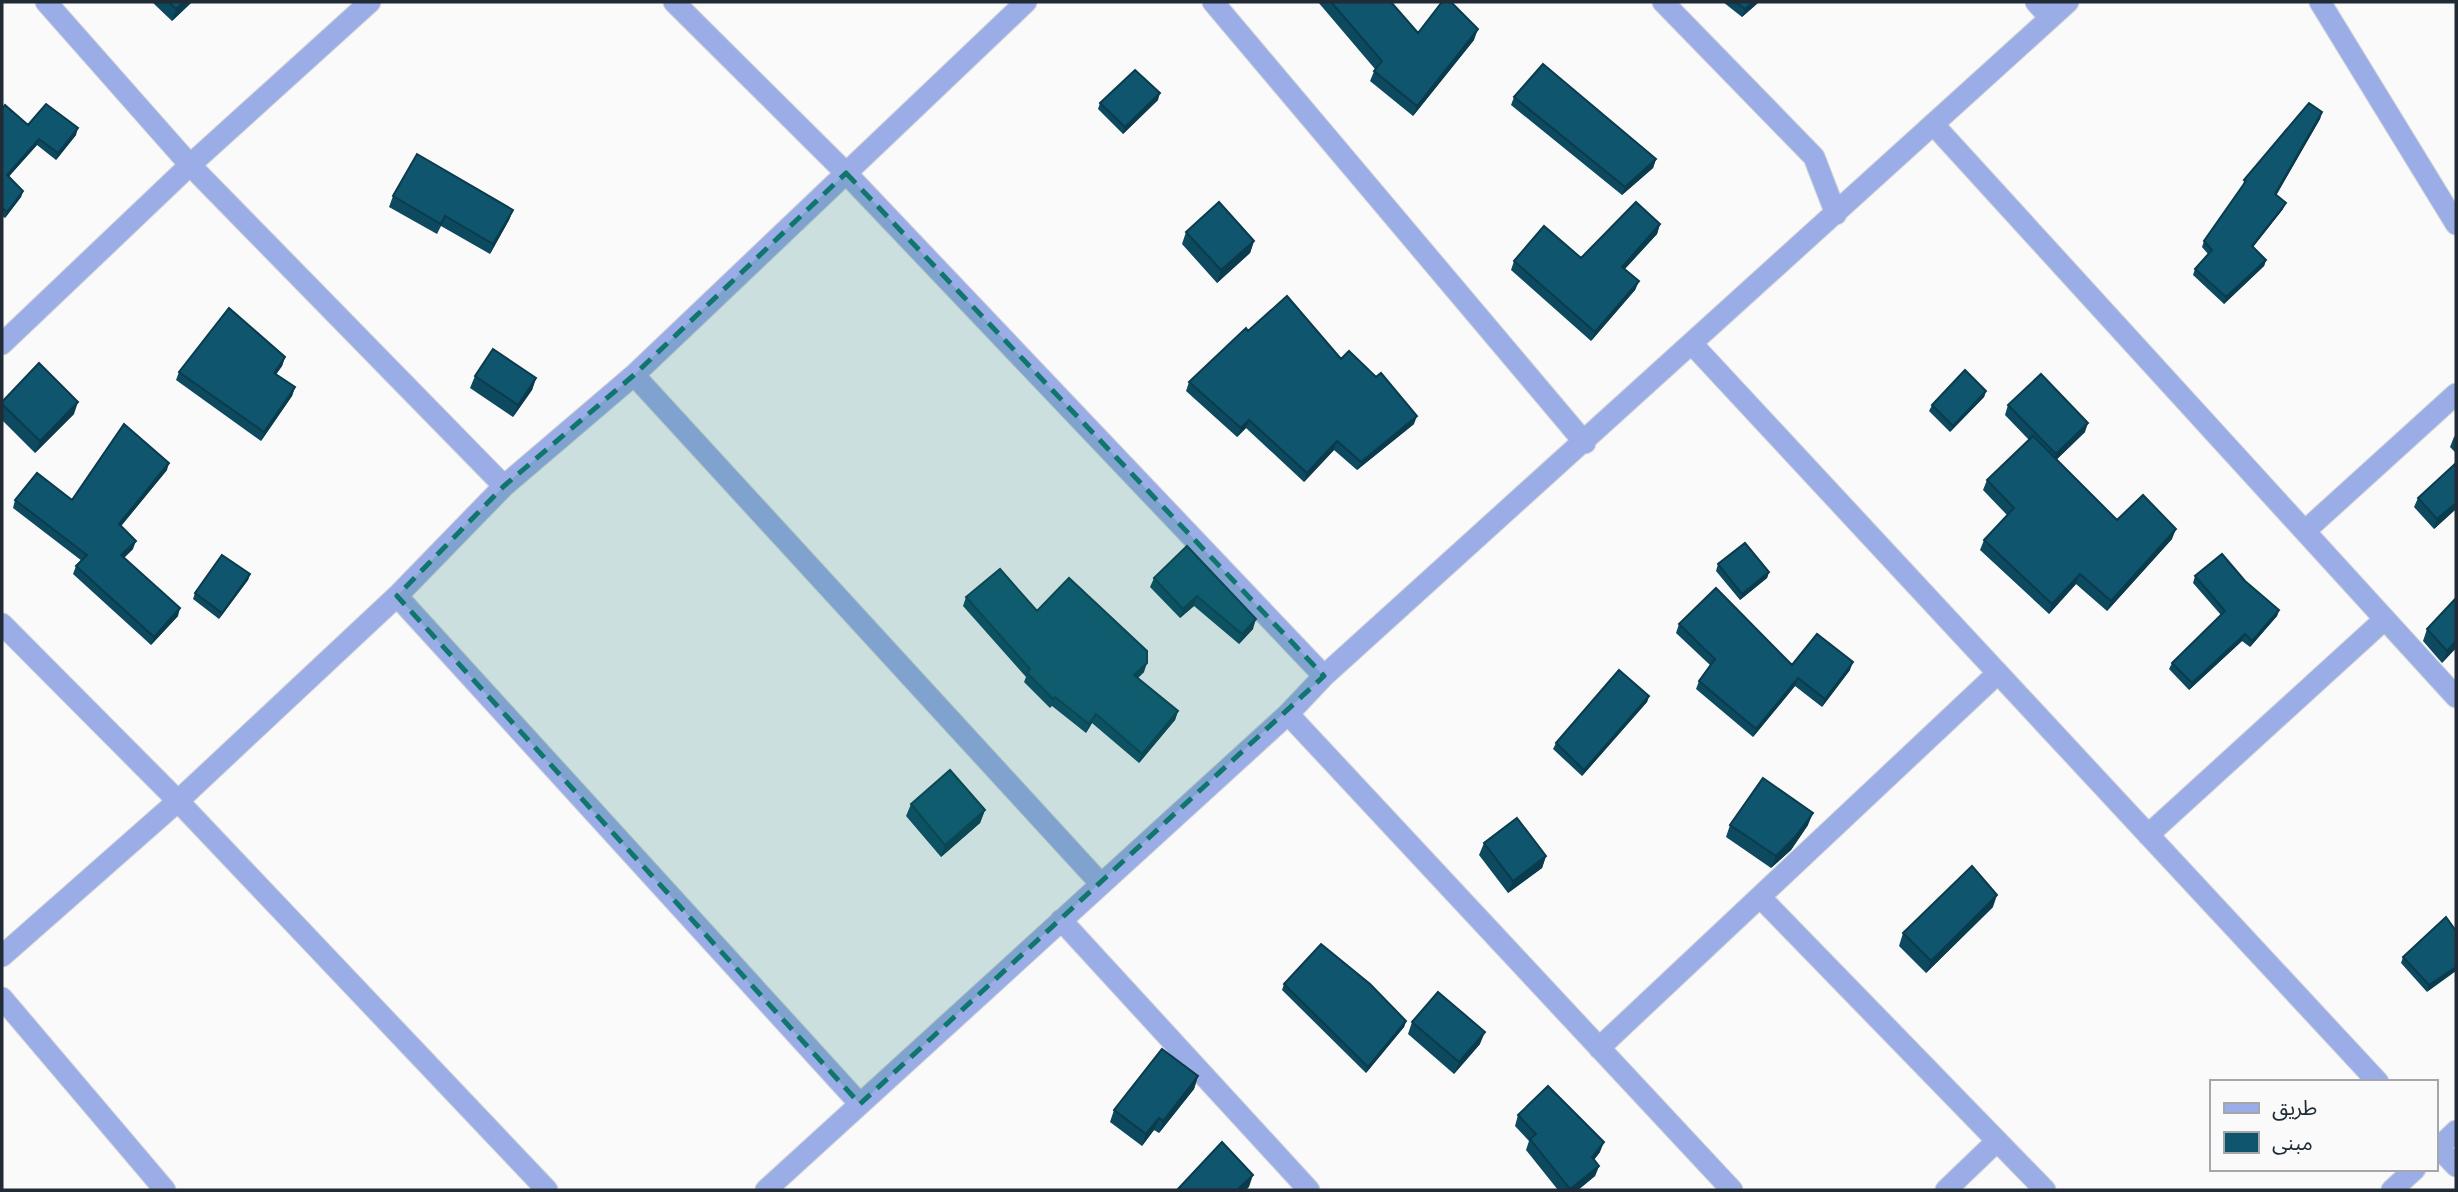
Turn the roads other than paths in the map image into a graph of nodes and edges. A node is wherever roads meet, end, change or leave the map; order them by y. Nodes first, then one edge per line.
1 (46, 2) edge
2 (370, 2) edge
3 (674, 2) edge
4 (1026, 2) edge
5 (1213, 2) edge
6 (1663, 2) edge
7 (2068, 2) edge
8 (2320, 2) edge
9 (2043, 10) edge
10 (1933, 124) junction
11 (190, 165) junction
12 (846, 173) junction
13 (1836, 214) junction
14 (2456, 224) edge
15 (2, 344) edge
16 (1692, 345) junction
17 (634, 376) junction
18 (2456, 394) edge
19 (1585, 443) junction
20 (504, 486) junction
21 (2305, 531) junction
22 (397, 596) junction
23 (2385, 619) junction
24 (2, 624) edge
25 (1998, 673) junction
26 (1324, 677) junction
27 (2456, 696) edge
28 (1288, 714) junction
29 (178, 801) junction
30 (2148, 835) junction
31 (1101, 884) junction
32 (1760, 897) junction
33 (1061, 920) junction
34 (2, 956) edge
35 (2, 998) edge
36 (1599, 1048) junction
37 (2376, 1080) edge
38 (860, 1104) junction
39 (2456, 1131) edge
40 (1997, 1141) junction
41 (2437, 1146) edge
42 (2437, 1148) edge
43 (2456, 1166) edge
44 (2413, 1171) edge
45 (165, 1190) edge
46 (547, 1190) edge
47 (766, 1190) edge
48 (1310, 1190) edge
49 (1732, 1190) edge
50 (1946, 1190) edge
51 (2045, 1190) edge
52 (2392, 1190) edge

1 - 11 street
2 - 11 street
3 - 12 street
4 - 12 street
5 - 19 street
6 - 13 street
7 - 9 street
8 - 14 street
9 - 10 street
10 - 13 street
10 - 21 street
11 - 15 street
11 - 20 street
12 - 17 street
12 - 26 street
13 - 16 street
16 - 19 street
16 - 25 street
17 - 20 street
17 - 31 street
18 - 21 street
19 - 26 street
20 - 22 street
21 - 23 street
22 - 29 street
22 - 38 street
23 - 27 street
23 - 30 street
24 - 29 street
25 - 30 street
25 - 32 street
26 - 28 street
28 - 31 street
28 - 36 street
29 - 34 street
29 - 46 street
30 - 37 street
31 - 33 street
32 - 36 street
32 - 40 street
33 - 38 street
33 - 48 street
35 - 45 street
36 - 49 street
38 - 47 street
39 - 41 street
40 - 50 street
40 - 51 street
42 - 43 street
44 - 52 street

